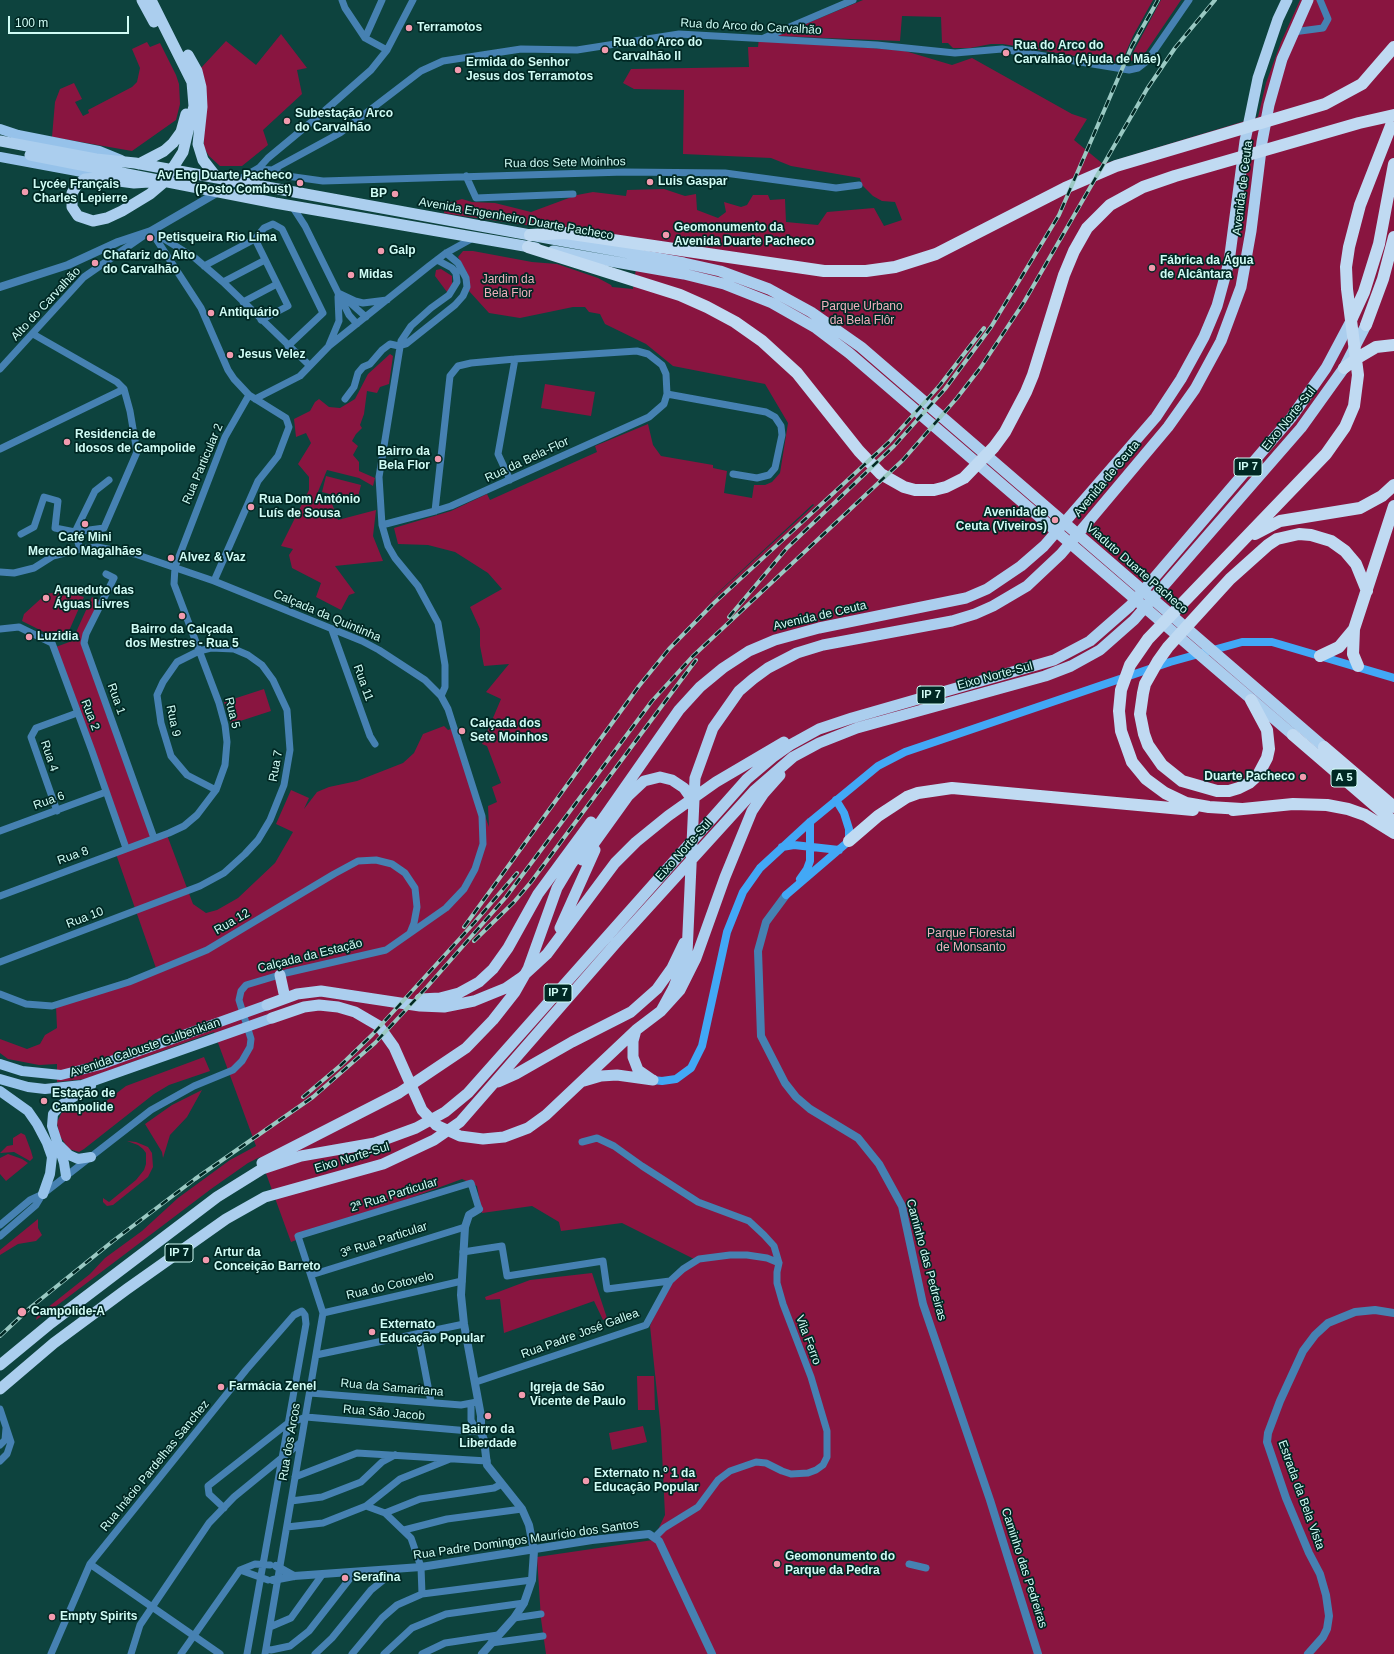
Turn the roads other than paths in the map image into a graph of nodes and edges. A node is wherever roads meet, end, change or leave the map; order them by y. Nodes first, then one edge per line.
1 (142, 0) edge
2 (151, 0) edge
3 (158, 0) edge
4 (342, 0) edge
5 (382, 0) edge
6 (413, 0) edge
7 (853, 0) edge
8 (1189, 0) edge
9 (1287, 0) edge
10 (1308, 0) edge
11 (1320, 0) edge
12 (1294, 32) junction
13 (365, 38) junction
14 (762, 39) junction
15 (1394, 47) edge
16 (387, 50) junction
17 (1394, 115) edge
18 (1392, 124) edge
19 (0, 129) edge
20 (0, 141) edge
21 (0, 149) edge
22 (0, 158) edge
23 (125, 161) junction
24 (139, 164) junction
25 (1394, 164) edge
26 (258, 169) junction
27 (272, 170) junction
28 (120, 172) junction
29 (466, 176) junction
30 (217, 178) junction
31 (157, 180) junction
32 (859, 185) dead end
33 (572, 194) dead end
34 (292, 206) junction
35 (151, 231) junction
36 (530, 235) junction
37 (1394, 237) edge
38 (473, 238) junction
39 (255, 239) junction
40 (528, 247) junction
41 (446, 252) junction
42 (265, 260) junction
43 (437, 260) junction
44 (204, 266) junction
45 (223, 282) junction
46 (277, 284) junction
47 (0, 287) edge
48 (338, 293) junction
49 (389, 300) junction
50 (243, 302) junction
51 (1217, 306) junction
52 (1233, 310) junction
53 (366, 317) junction
54 (1352, 318) joint
55 (261, 320) junction
56 (357, 324) junction
57 (1366, 325) joint
58 (33, 334) junction
59 (1394, 345) edge
60 (288, 346) junction
61 (329, 346) junction
62 (399, 346) junction
63 (515, 358) junction
64 (879, 363) joint
65 (309, 365) junction
66 (1344, 368) junction
67 (0, 369) edge
68 (870, 371) joint
69 (124, 389) junction
70 (667, 394) junction
71 (252, 397) junction
72 (345, 399) dead end
73 (0, 448) edge
74 (733, 474) dead end
75 (109, 480) dead end
76 (510, 480) junction
77 (1394, 486) edge
78 (1394, 506) edge
79 (435, 511) junction
80 (1394, 523) edge
81 (382, 525) junction
82 (75, 532) junction
83 (21, 534) dead end
84 (1238, 546) junction
85 (1381, 546) junction
86 (80, 549) junction
87 (175, 567) junction
88 (0, 572) edge
89 (106, 574) dead end
90 (214, 581) junction
91 (1367, 591) junction
92 (947, 603) junction
93 (952, 621) junction
94 (819, 628) junction
95 (0, 629) edge
96 (332, 630) junction
97 (1354, 630) junction
98 (823, 645) junction
99 (199, 651) junction
100 (1320, 656) junction
101 (1358, 666) junction
102 (1394, 678) edge
103 (1251, 695) junction
104 (441, 696) junction
105 (77, 713) junction
106 (810, 734) junction
107 (1293, 735) joint
108 (658, 739) junction
109 (819, 743) junction
110 (375, 744) dead end
111 (1324, 747) junction
112 (216, 790) junction
113 (106, 792) junction
114 (1394, 799) edge
115 (836, 800) junction
116 (1394, 807) edge
117 (694, 808) junction
118 (1242, 809) junction
119 (56, 811) junction
120 (810, 822) junction
121 (1394, 822) edge
122 (0, 831) edge
123 (1394, 833) edge
124 (603, 834) junction
125 (154, 838) junction
126 (849, 841) junction
127 (781, 847) junction
128 (811, 847) junction
129 (126, 848) junction
130 (839, 850) junction
131 (786, 895) junction
132 (0, 896) edge
133 (177, 896) joint
134 (548, 915) junction
135 (410, 933) junction
136 (689, 935) junction
137 (547, 954) junction
138 (0, 962) edge
139 (280, 974) junction
140 (0, 994) edge
141 (367, 997) junction
142 (285, 998) junction
143 (267, 1005) joint
144 (661, 1011) junction
145 (272, 1018) joint
146 (636, 1030) junction
147 (0, 1064) edge
148 (0, 1079) edge
149 (99, 1080) junction
150 (653, 1080) junction
151 (581, 1082) junction
152 (494, 1084) junction
153 (0, 1091) edge
154 (56, 1141) junction
155 (582, 1142) dead end
156 (52, 1157) junction
157 (91, 1157) junction
158 (66, 1176) junction
159 (43, 1194) junction
160 (217, 1197) junction
161 (480, 1209) joint
162 (0, 1225) edge
163 (465, 1227) junction
164 (0, 1236) edge
165 (298, 1236) joint
166 (463, 1252) junction
167 (779, 1263) junction
168 (310, 1275) junction
169 (462, 1281) junction
170 (670, 1281) junction
171 (302, 1311) joint
172 (323, 1313) junction
173 (1394, 1313) edge
174 (464, 1324) junction
175 (418, 1334) junction
176 (316, 1355) junction
177 (0, 1365) edge
178 (476, 1382) junction
179 (0, 1389) edge
180 (310, 1393) junction
181 (431, 1402) junction
182 (474, 1403) junction
183 (0, 1409) edge
184 (306, 1417) junction
185 (287, 1424) junction
186 (5, 1426) junction
187 (481, 1432) junction
188 (300, 1443) junction
189 (0, 1445) edge
190 (398, 1454) junction
191 (281, 1458) junction
192 (452, 1458) junction
193 (0, 1461) edge
194 (487, 1461) junction
195 (295, 1477) junction
196 (502, 1484) junction
197 (291, 1501) junction
198 (366, 1506) junction
199 (224, 1508) junction
200 (522, 1509) junction
201 (385, 1513) junction
202 (287, 1527) junction
203 (404, 1530) junction
204 (655, 1537) junction
205 (534, 1551) junction
206 (90, 1564) junction
207 (909, 1564) dead end
208 (272, 1566) junction
209 (421, 1568) junction
210 (926, 1568) dead end
211 (396, 1569) junction
212 (240, 1570) junction
213 (355, 1572) junction
214 (322, 1575) junction
215 (294, 1576) junction
216 (270, 1579) junction
217 (532, 1580) junction
218 (422, 1594) junction
219 (524, 1603) junction
220 (152, 1606) junction
221 (541, 1614) dead end
222 (514, 1618) junction
223 (270, 1627) junction
224 (498, 1635) junction
225 (193, 1636) junction
226 (544, 1636) dead end
227 (491, 1643) junction
228 (265, 1651) edge
229 (51, 1654) edge
230 (131, 1654) edge
231 (181, 1654) edge
232 (220, 1654) edge
233 (248, 1654) edge
234 (315, 1654) edge
235 (352, 1654) edge
236 (384, 1654) edge
237 (422, 1654) edge
238 (482, 1654) edge
239 (712, 1654) edge
240 (1038, 1654) edge
241 (1308, 1654) edge

1 - 24 highway
2 - 31 highway
3 - 30 highway
4 - 13 street
5 - 13 street
6 - 16 street
7 - 14 street
8 - 14 street, Rua do Arco do Carvalhão
9 - 51 highway, Avenida de Ceuta
10 - 12 highway, Avenida de Ceuta
11 - 12 street
12 - 52 highway, Avenida de Ceuta
13 - 16 street
14 - 27 street, Rua do Arco do Carvalhão
15 - 36 highway
16 - 26 street
17 - 40 highway
18 - 84 highway
19 - 23 main road, Avenida Engenheiro Duarte Pacheco
20 - 23 highway, Avenida Engenheiro Duarte Pacheco
21 - 28 highway, Avenida Engenheiro Duarte Pacheco
22 - 28 main road, Avenida Engenheiro Duarte Pacheco
23 - 24 highway, Avenida Engenheiro Duarte Pacheco
24 - 30 highway, Avenida Engenheiro Duarte Pacheco
25 - 54 highway
26 - 27 street
26 - 35 street
27 - 29 street, Rua dos Sete Moinhos
28 - 31 highway, Avenida Engenheiro Duarte Pacheco
29 - 32 street, Rua dos Sete Moinhos
29 - 33 street
30 - 36 highway, Avenida Engenheiro Duarte Pacheco
31 - 34 highway, Avenida Engenheiro Duarte Pacheco
34 - 38 highway, Avenida Engenheiro Duarte Pacheco
34 - 48 street
35 - 44 street
35 - 47 street
35 - 58 street, Alto do Carvalhão
35 - 71 street
36 - 64 highway, Avenida Engenheiro Duarte Pacheco
37 - 57 highway
38 - 40 highway, Avenida Engenheiro Duarte Pacheco
38 - 41 street
39 - 42 street
39 - 44 street
39 - 60 street
40 - 68 highway, Avenida Engenheiro Duarte Pacheco
41 - 43 street
41 - 62 street
42 - 45 street
42 - 46 street
43 - 49 street
43 - 62 street
44 - 45 street
45 - 50 street
46 - 50 street
46 - 55 street
48 - 49 street
48 - 53 street
48 - 56 street
48 - 61 street
49 - 53 street
50 - 55 street
51 - 52 highway
51 - 92 highway, Avenida de Ceuta
52 - 93 highway, Avenida de Ceuta
53 - 56 street
54 - 106 highway, Eixo Norte-Sul / IP 7
55 - 60 street
56 - 61 street
57 - 66 highway, Eixo Norte-Sul / IP 7
58 - 67 street, Alto do Carvalhão
58 - 69 street
59 - 66 highway
60 - 65 street
61 - 65 street
62 - 72 street
62 - 81 street
63 - 70 street
63 - 76 street
63 - 79 street
64 - 103 highway, Viaduto Duarte Pacheco
65 - 71 street
66 - 109 highway, Eixo Norte-Sul / IP 7
68 - 103 highway, Viaduto Duarte Pacheco
69 - 73 street
69 - 82 street
70 - 74 street
70 - 76 street, Rua da Bela-Flor
71 - 87 street, Rua Particular 2
71 - 90 street
75 - 82 street
76 - 79 street, Rua da Bela-Flor
77 - 84 highway
78 - 85 highway
79 - 81 street, Rua da Bela-Flor
80 - 85 highway
81 - 104 street
82 - 83 street
82 - 86 street
84 - 118 highway
85 - 91 highway
86 - 87 street, Calçada da Quintinha
86 - 88 street, Calçada da Quintinha
87 - 90 street, Calçada da Quintinha
87 - 99 street, Rua 5
89 - 125 street, Rua 1
90 - 96 street, Calçada da Quintinha
91 - 97 highway
91 - 103 highway
92 - 93 highway
92 - 94 highway, Avenida de Ceuta
93 - 98 highway, Avenida de Ceuta
94 - 98 highway
94 - 108 highway, Avenida de Ceuta
95 - 105 street, Rua 2
96 - 104 street, Calçada da Quintinha
96 - 110 street, Rua 11
97 - 100 highway
97 - 101 highway
98 - 117 highway, Avenida de Ceuta
99 - 112 street, Rua 5
99 - 112 street, Rua 9
99 - 133 street, Rua 7
100 - 101 main road
100 - 115 main road
101 - 102 main road
103 - 107 highway, Viaduto Duarte Pacheco
103 - 111 highway, Viaduto Duarte Pacheco
104 - 135 street, Calçada da Quintinha
105 - 113 street, Rua 2
105 - 119 street, Rua 4
106 - 137 highway
106 - 160 highway, Eixo Norte-Sul / IP 7
107 - 121 highway, A 5
108 - 134 highway
108 - 141 highway
109 - 144 highway
109 - 152 highway, Eixo Norte-Sul / IP 7
111 - 114 highway
111 - 116 highway, A 5
112 - 125 street, Rua 5
113 - 119 street, Rua 6
113 - 129 street, Rua 2
115 - 120 main road
115 - 126 main road
117 - 124 highway
117 - 136 highway
118 - 123 highway
118 - 126 highway
119 - 122 street, Rua 6
120 - 127 main road
120 - 128 main road
124 - 134 highway
124 - 137 highway
125 - 129 street, Rua 8
126 - 130 main road
127 - 128 main road
127 - 150 main road
128 - 130 main road
128 - 131 main road
129 - 132 street, Rua 8
130 - 131 main road
131 - 240 street, Caminho das Pedreiras
133 - 138 street, Rua 10
134 - 160 highway
135 - 139 street, Calçada da Estação
135 - 140 street, Rua 12
136 - 144 highway
136 - 152 highway
137 - 141 highway
139 - 142 highway
139 - 157 street, Calçada da Estação
141 - 142 highway
142 - 143 highway
143 - 147 main road, Avenida Calouste Gulbenkian
144 - 146 highway
145 - 149 main road, Avenida Calouste Gulbenkian
145 - 151 highway
146 - 150 highway
146 - 151 highway
148 - 149 main road, Avenida Calouste Gulbenkian
149 - 154 main road
150 - 151 highway
152 - 179 highway, Eixo Norte-Sul / IP 7
153 - 156 main road
154 - 157 main road
154 - 158 main road
155 - 167 street, Vila Ferro
156 - 158 main road
156 - 159 main road
157 - 158 street, Calçada da Estação
158 - 159 street, Calçada da Estação
159 - 162 street, Calçada da Estação
159 - 164 street, Calçada da Estação
160 - 177 highway, Eixo Norte-Sul / IP 7
161 - 163 street
161 - 165 street, 2ª Rua Particular
163 - 166 street
163 - 168 street, 3ª Rua Particular
165 - 168 street, Rua dos Arcos
166 - 169 street
166 - 170 street
167 - 170 street
167 - 204 street, Vila Ferro
168 - 172 street, Rua dos Arcos
169 - 172 street, Rua do Cotovelo
169 - 174 street
170 - 178 street, Rua Padre José Gallea
171 - 185 street, Rua dos Arcos
171 - 206 street, Rua Inácio Pardelhas Sanchez
172 - 176 street, Rua dos Arcos
173 - 241 street, Estrada da Bela Vista
174 - 175 street
174 - 178 street
175 - 176 street
175 - 181 street
176 - 180 street, Rua dos Arcos
178 - 182 street
180 - 181 street, Rua da Samaritana
180 - 184 street, Rua dos Arcos
181 - 182 street, Rua da Samaritana
182 - 187 street
183 - 186 street
184 - 185 street, Rua São Jacob
184 - 187 street, Rua São Jacob
184 - 188 street, Rua dos Arcos
185 - 191 street, Rua dos Arcos
185 - 199 street, Rua São Jacob
186 - 189 street
186 - 193 street
187 - 194 street
188 - 191 street
188 - 195 street, Rua dos Arcos
190 - 192 street
190 - 195 street
190 - 197 street
191 - 199 street
191 - 208 street, Rua dos Arcos
192 - 194 street
192 - 198 street
194 - 196 street
195 - 197 street, Rua dos Arcos
196 - 200 street
196 - 201 street
197 - 202 street, Rua dos Arcos
198 - 201 street
198 - 202 street
199 - 220 street
200 - 203 street
200 - 205 street
201 - 203 street
202 - 208 street, Rua dos Arcos
203 - 209 street
204 - 205 street, Rua Padre Domingos Maurício dos Santos
204 - 239 street, Rua Padre Domingos Maurício dos Santos
205 - 209 street, Rua Padre Domingos Maurício dos Santos
205 - 217 street
206 - 220 street
206 - 229 street, Rua Inácio Pardelhas Sanchez
207 - 210 street
208 - 212 street
208 - 215 street
208 - 216 street, Rua dos Arcos
208 - 216 street, Rua dos Arcos
209 - 211 street, Rua Padre Domingos Maurício dos Santos
209 - 218 street
211 - 213 street, Rua Padre Domingos Maurício dos Santos
211 - 234 street
212 - 216 street
212 - 225 street
213 - 214 street, Rua Padre Domingos Maurício dos Santos
213 - 228 street
214 - 215 street, Rua Padre Domingos Maurício dos Santos
214 - 223 street
215 - 216 street, Rua Padre Domingos Maurício dos Santos
216 - 223 street, Rua dos Arcos
216 - 233 street, Rua dos Arcos
217 - 218 street
217 - 219 street
218 - 235 street
219 - 222 street
219 - 236 street
220 - 225 street
220 - 230 street
221 - 222 street
222 - 224 street
223 - 228 street, Rua dos Arcos
224 - 227 street
224 - 237 street
225 - 231 street
225 - 232 street
226 - 227 street
227 - 238 street

